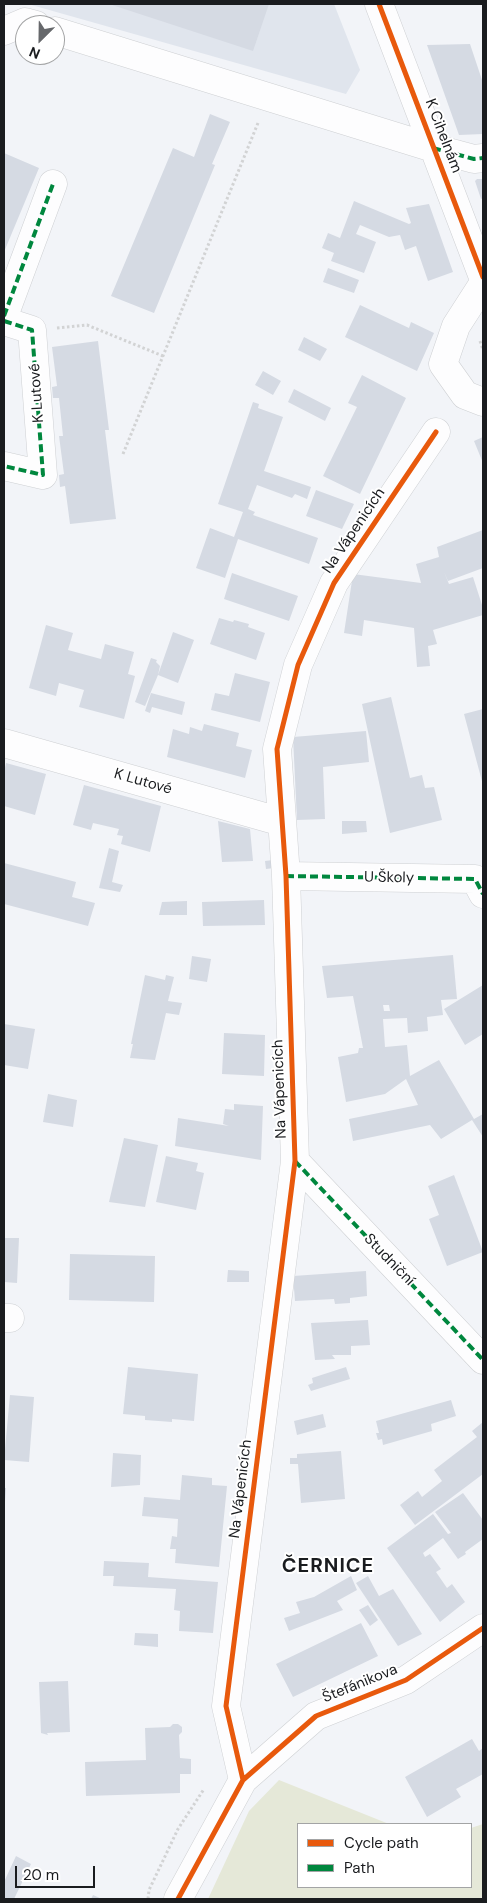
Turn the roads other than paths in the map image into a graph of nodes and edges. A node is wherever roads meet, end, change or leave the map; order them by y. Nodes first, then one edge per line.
1 (379, 4) edge
2 (65, 34) edge
3 (434, 148) junction
4 (483, 158) edge
5 (53, 184) dead end
6 (483, 277) edge
7 (483, 284) edge
8 (4, 316) edge
9 (4, 321) edge
10 (483, 402) edge
11 (436, 432) dead end
12 (4, 466) edge
13 (4, 743) edge
14 (282, 822) junction
15 (286, 876) junction
16 (483, 894) edge
17 (295, 1161) junction
18 (483, 1360) edge
19 (483, 1628) edge
20 (243, 1780) junction
21 (178, 1899) edge

1 - 3 street, K Cihelnám
2 - 3 street
3 - 4 street
3 - 6 street, K Cihelnám
5 - 8 street
7 - 10 street
9 - 12 street, K Lutové
11 - 14 street, Na Vápenicích
13 - 14 street, K Lutové
14 - 15 street, Na Vápenicích
15 - 16 street, U Školy
15 - 17 street, Na Vápenicích
17 - 18 street, Studniční
17 - 20 street, Na Vápenicích
19 - 20 street, Štefánikova
20 - 21 street, Štefánikova

